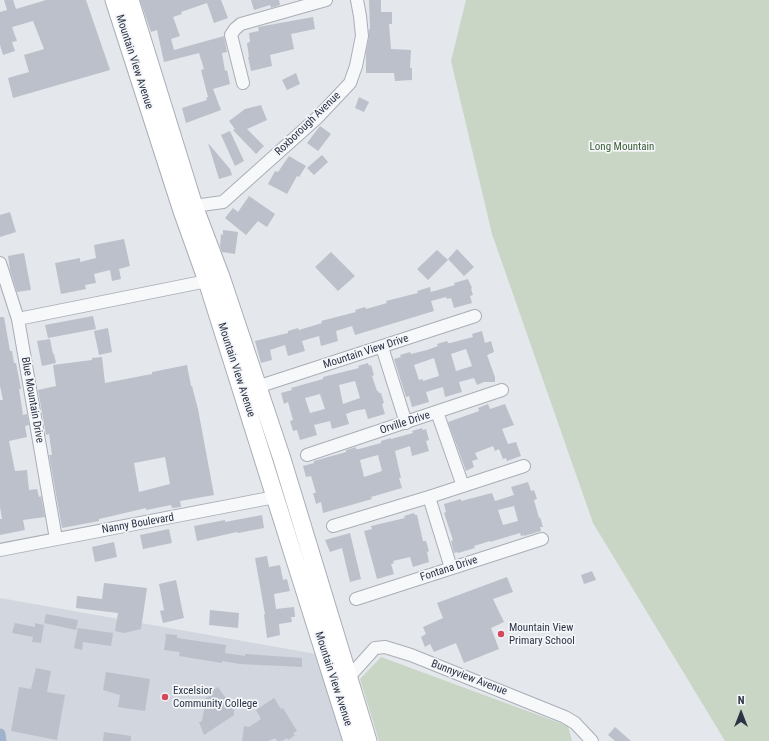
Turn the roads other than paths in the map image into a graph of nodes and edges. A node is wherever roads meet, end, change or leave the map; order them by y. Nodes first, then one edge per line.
1 (114, 0) edge
2 (130, 0) edge
3 (326, 0) edge
4 (356, 0) edge
5 (243, 83) dead end
6 (194, 206) junction
7 (0, 263) edge
8 (207, 281) junction
9 (220, 297) junction
10 (475, 316) dead end
11 (18, 319) junction
12 (382, 347) junction
13 (257, 388) junction
14 (502, 390) dead end
15 (437, 412) junction
16 (406, 422) junction
17 (270, 452) junction
18 (307, 455) dead end
19 (524, 466) dead end
20 (463, 486) junction
21 (275, 497) junction
22 (429, 497) junction
23 (334, 526) dead end
24 (56, 539) junction
25 (542, 539) dead end
26 (0, 550) edge
27 (451, 568) junction
28 (356, 599) dead end
29 (348, 678) junction
30 (352, 741) edge
31 (368, 741) edge
32 (592, 741) edge

1 - 8 main road, Mountain View Avenue
2 - 6 main road, Mountain View Avenue
3 - 5 street
4 - 6 street, Roxborough Avenue
6 - 9 main road, Mountain View Avenue
7 - 11 street, Blue Mountain Drive
8 - 9 main road, Mountain View Avenue
8 - 11 street
9 - 13 main road, Mountain View Avenue
9 - 17 main road, Mountain View Avenue
10 - 12 street, Mountain View Drive
11 - 24 street, Blue Mountain Drive
12 - 13 street, Mountain View Drive
12 - 16 street
13 - 17 main road, Mountain View Avenue
14 - 15 street, Orville Drive
15 - 16 street, Orville Drive
15 - 20 street
16 - 18 street, Orville Drive
17 - 21 main road, Mountain View Avenue
17 - 29 main road, Mountain View Avenue
19 - 20 street
20 - 22 street
21 - 24 street, Nanny Boulevard
21 - 30 main road, Mountain View Avenue
22 - 23 street
22 - 27 street
24 - 26 street, Nanny Boulevard
25 - 27 street, Fontana Drive
27 - 28 street, Fontana Drive
29 - 31 main road, Mountain View Avenue
29 - 32 street, Bunnyview Avenue

